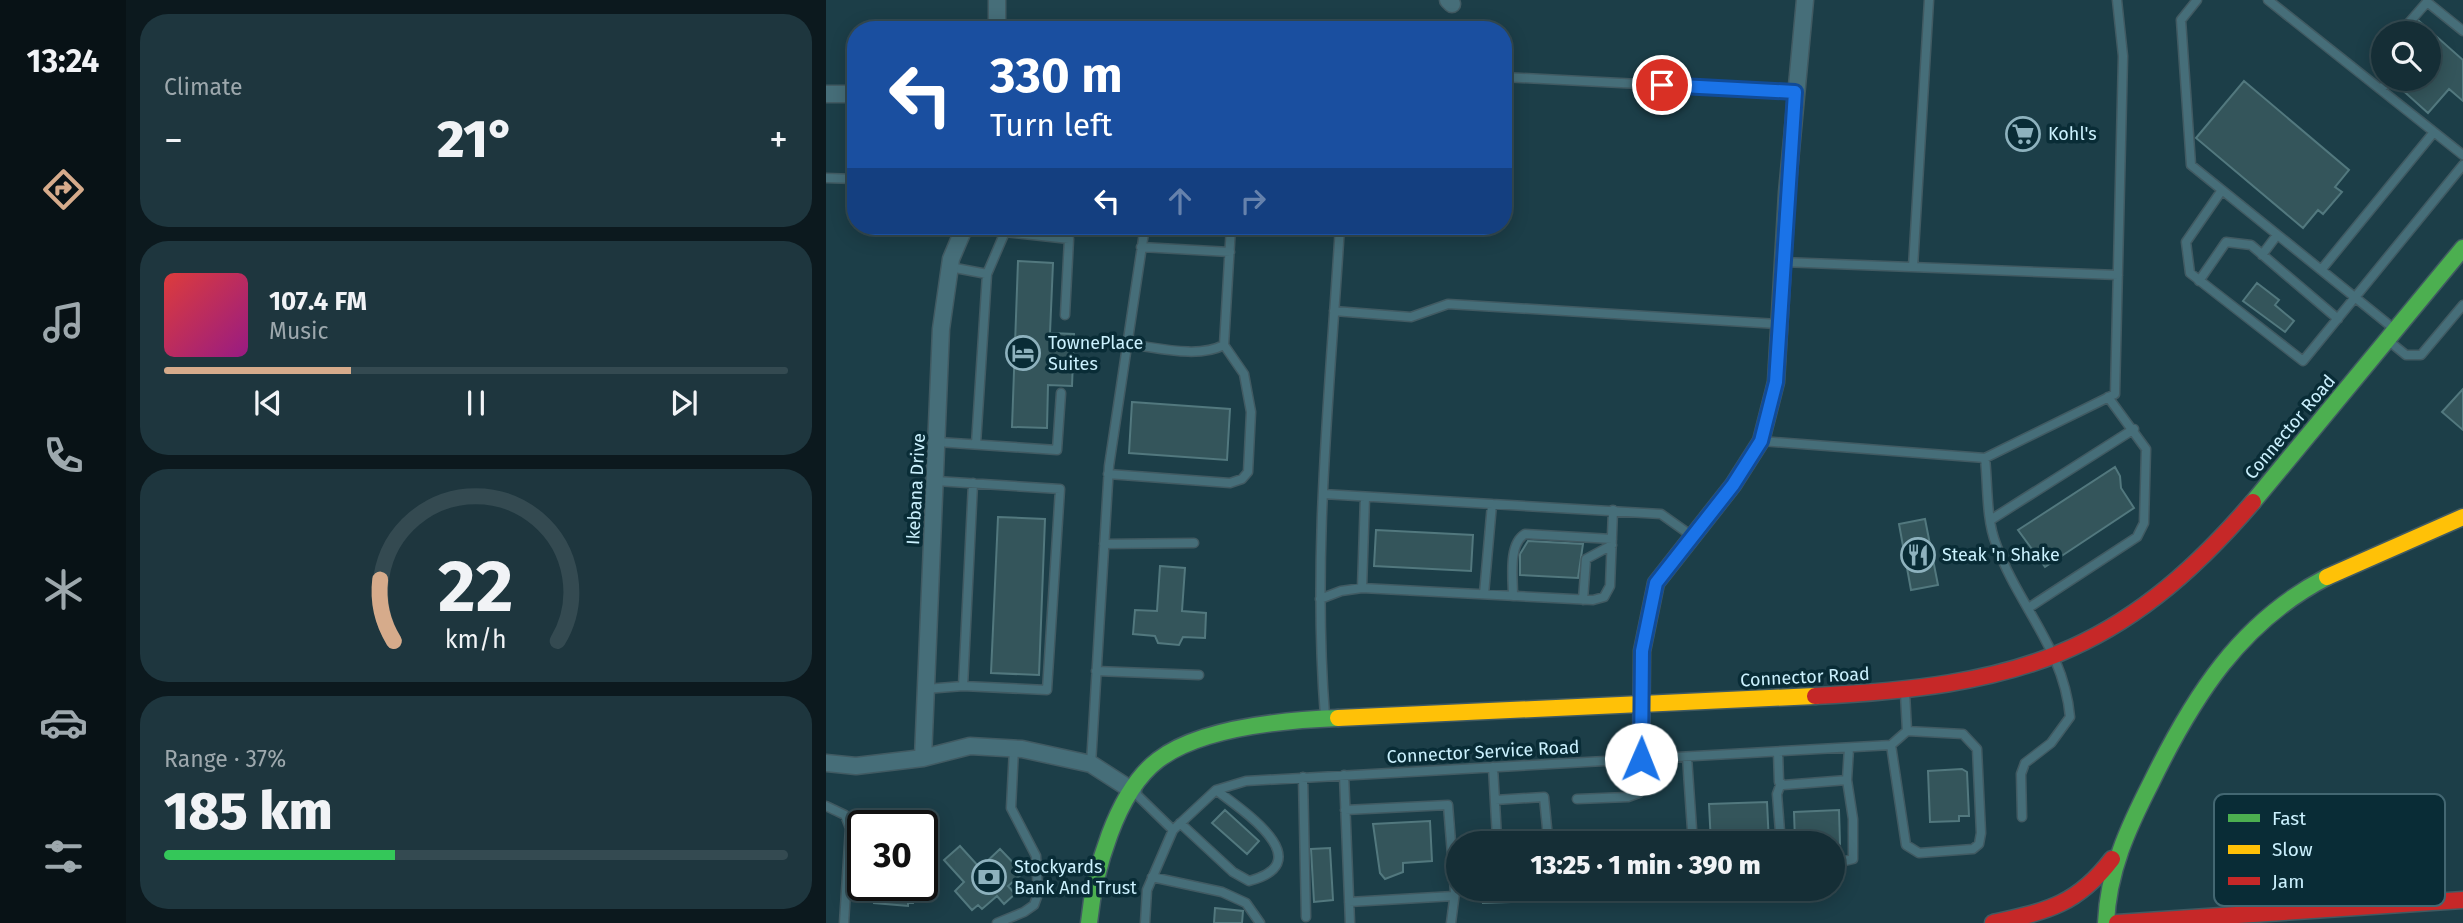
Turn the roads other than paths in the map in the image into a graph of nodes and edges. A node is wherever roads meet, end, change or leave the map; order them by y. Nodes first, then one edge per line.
1 (997, 0) edge
2 (1805, 0) edge
3 (1929, 0) edge
4 (2117, 0) edge
5 (2197, 0) edge
6 (2268, 0) edge
7 (997, 21) edge
8 (2410, 21) edge
9 (2463, 31) edge
10 (1512, 77) edge
11 (2371, 81) edge
12 (2383, 91) edge
13 (1795, 92) junction
14 (826, 94) edge
15 (847, 94) edge
16 (2434, 132) junction
17 (2462, 152) edge
18 (2463, 165) edge
19 (826, 178) edge
20 (847, 179) edge
21 (2222, 190) junction
22 (962, 235) edge
23 (1004, 235) edge
24 (1032, 235) edge
25 (1143, 235) edge
26 (1231, 235) edge
27 (1339, 235) edge
28 (2277, 235) junction
29 (1141, 247) junction
30 (2463, 248) edge
31 (1230, 252) junction
32 (2262, 255) junction
33 (1782, 262) junction
34 (950, 267) junction
35 (1913, 267) junction
36 (2321, 270) junction
37 (987, 274) junction
38 (2118, 275) junction
39 (2199, 281) junction
40 (2356, 298) junction
41 (2463, 305) edge
42 (1335, 311) junction
43 (1065, 315) dead end
44 (2338, 319) junction
45 (1778, 324) junction
46 (2392, 335) junction
47 (1127, 344) junction
48 (1224, 345) junction
49 (1061, 393) dead end
50 (2108, 397) junction
51 (2134, 429) junction
52 (1761, 441) junction
53 (938, 442) junction
54 (976, 444) junction
55 (1985, 458) junction
56 (1108, 474) junction
57 (936, 481) junction
58 (973, 483) junction
59 (1323, 494) junction
60 (1365, 496) junction
61 (1492, 504) junction
62 (1613, 510) junction
63 (2463, 517) edge
64 (1992, 519) junction
65 (1692, 536) junction
66 (1612, 542) junction
67 (1194, 543) dead end
68 (1104, 544) junction
69 (1362, 588) junction
70 (1484, 594) junction
71 (1513, 596) junction
72 (1320, 599) junction
73 (1583, 600) junction
74 (2030, 607) junction
75 (2055, 656) junction
76 (1096, 671) junction
77 (1199, 675) dead end
78 (963, 686) junction
79 (926, 689) junction
80 (1905, 690) junction
81 (1642, 704) junction
82 (1325, 719) junction
83 (1907, 731) junction
84 (1891, 745) junction
85 (1014, 748) junction
86 (1849, 748) junction
87 (1778, 752) junction
88 (1688, 757) junction
89 (923, 758) junction
90 (1641, 759) junction
91 (826, 763) edge
92 (1091, 764) junction
93 (1493, 767) junction
94 (1344, 775) junction
95 (1303, 777) junction
96 (1847, 780) junction
97 (1781, 783) junction
98 (1216, 790) junction
99 (1133, 791) junction
100 (1577, 799) dead end
101 (1495, 800) junction
102 (826, 806) edge
103 (1345, 810) junction
104 (2022, 817) dead end
105 (1180, 823) junction
106 (1173, 830) junction
107 (1450, 831) edge
108 (1692, 831) edge
109 (1780, 831) edge
110 (2118, 851) junction
111 (1845, 861) edge
112 (1152, 877) junction
113 (1446, 896) edge
114 (2463, 900) edge
115 (1453, 901) edge
116 (2445, 901) edge
117 (1349, 902) junction
118 (2373, 906) edge
119 (1306, 917) dead end
120 (844, 923) edge
121 (997, 923) edge
122 (1089, 923) edge
123 (1145, 923) edge
124 (1260, 923) edge
125 (1350, 923) edge
126 (1451, 923) edge
127 (1993, 923) edge
128 (2106, 923) edge
129 (2117, 923) edge

1 - 7 street
2 - 13 street
3 - 35 lane
4 - 38 lane
5 - 21 lane
6 - 11 lane
8 - 9 lane
10 - 13 lane
12 - 16 lane
13 - 33 street
14 - 15 street
16 - 17 lane
16 - 36 lane
18 - 40 lane
19 - 20 lane
21 - 28 lane
21 - 39 lane
22 - 34 street, Ikebana Drive
23 - 37 lane
24 - 43 lane
25 - 29 lane
26 - 31 lane
27 - 42 lane
28 - 32 lane
28 - 36 lane
29 - 31 lane
29 - 47 lane
30 - 46 main road, Connector Road
31 - 48 lane
32 - 39 lane
32 - 44 lane
33 - 35 lane
33 - 45 street
34 - 37 lane
34 - 53 street, Ikebana Drive
35 - 38 lane
36 - 40 lane
37 - 54 lane
38 - 50 lane
39 - 44 lane
40 - 44 lane
40 - 46 lane
41 - 46 lane
42 - 45 lane
42 - 59 lane
45 - 52 street
46 - 75 main road, Connector Road
47 - 48 lane
47 - 56 lane
48 - 56 lane
49 - 54 lane
50 - 51 lane
50 - 55 lane
51 - 64 lane
51 - 74 lane
52 - 55 lane
52 - 65 street
53 - 54 lane
53 - 57 street, Ikebana Drive
55 - 64 lane
56 - 68 lane
57 - 58 lane
57 - 79 street, Ikebana Drive
58 - 78 lane
58 - 78 lane
59 - 60 lane
59 - 72 lane
60 - 61 lane
60 - 69 lane
61 - 62 lane
61 - 70 lane
62 - 65 lane
62 - 66 lane
63 - 110 main road
64 - 74 lane
65 - 81 street
66 - 71 lane
66 - 73 lane
66 - 73 lane
67 - 68 lane
68 - 76 lane
69 - 70 lane
69 - 72 lane
70 - 71 lane
71 - 73 lane
72 - 82 lane
74 - 75 lane
75 - 80 main road, Connector Road
75 - 104 lane
76 - 77 lane
76 - 92 lane
78 - 79 lane
79 - 89 street, Ikebana Drive
80 - 81 main road, Connector Road
80 - 83 lane
81 - 82 main road, Connector Road
81 - 90 street
82 - 99 main road, Connector Road
83 - 84 lane
83 - 84 lane
84 - 86 lane, Connector Service Road
85 - 89 street
85 - 92 street
85 - 121 lane
86 - 87 lane, Connector Service Road
86 - 96 lane
87 - 88 lane, Connector Service Road
87 - 97 lane
88 - 90 lane, Connector Service Road
88 - 108 lane
89 - 91 street
90 - 93 lane, Connector Service Road
90 - 100 lane
92 - 99 street
93 - 94 lane, Connector Service Road
93 - 101 lane
94 - 95 lane, Connector Service Road
94 - 103 lane
95 - 98 lane, Connector Service Road
95 - 119 lane
96 - 97 lane
96 - 111 lane
97 - 109 lane
98 - 105 lane, Connector Service Road
98 - 105 lane
99 - 106 lane
99 - 122 main road, Connector Road
101 - 101 lane
102 - 120 lane
103 - 107 lane
103 - 117 lane
105 - 106 lane, Connector Service Road
106 - 112 lane, Connector Service Road
110 - 127 main road
110 - 128 main road
112 - 123 lane, Connector Service Road
112 - 124 lane
113 - 117 lane
114 - 116 main road
115 - 126 lane
117 - 125 lane
118 - 129 main road

